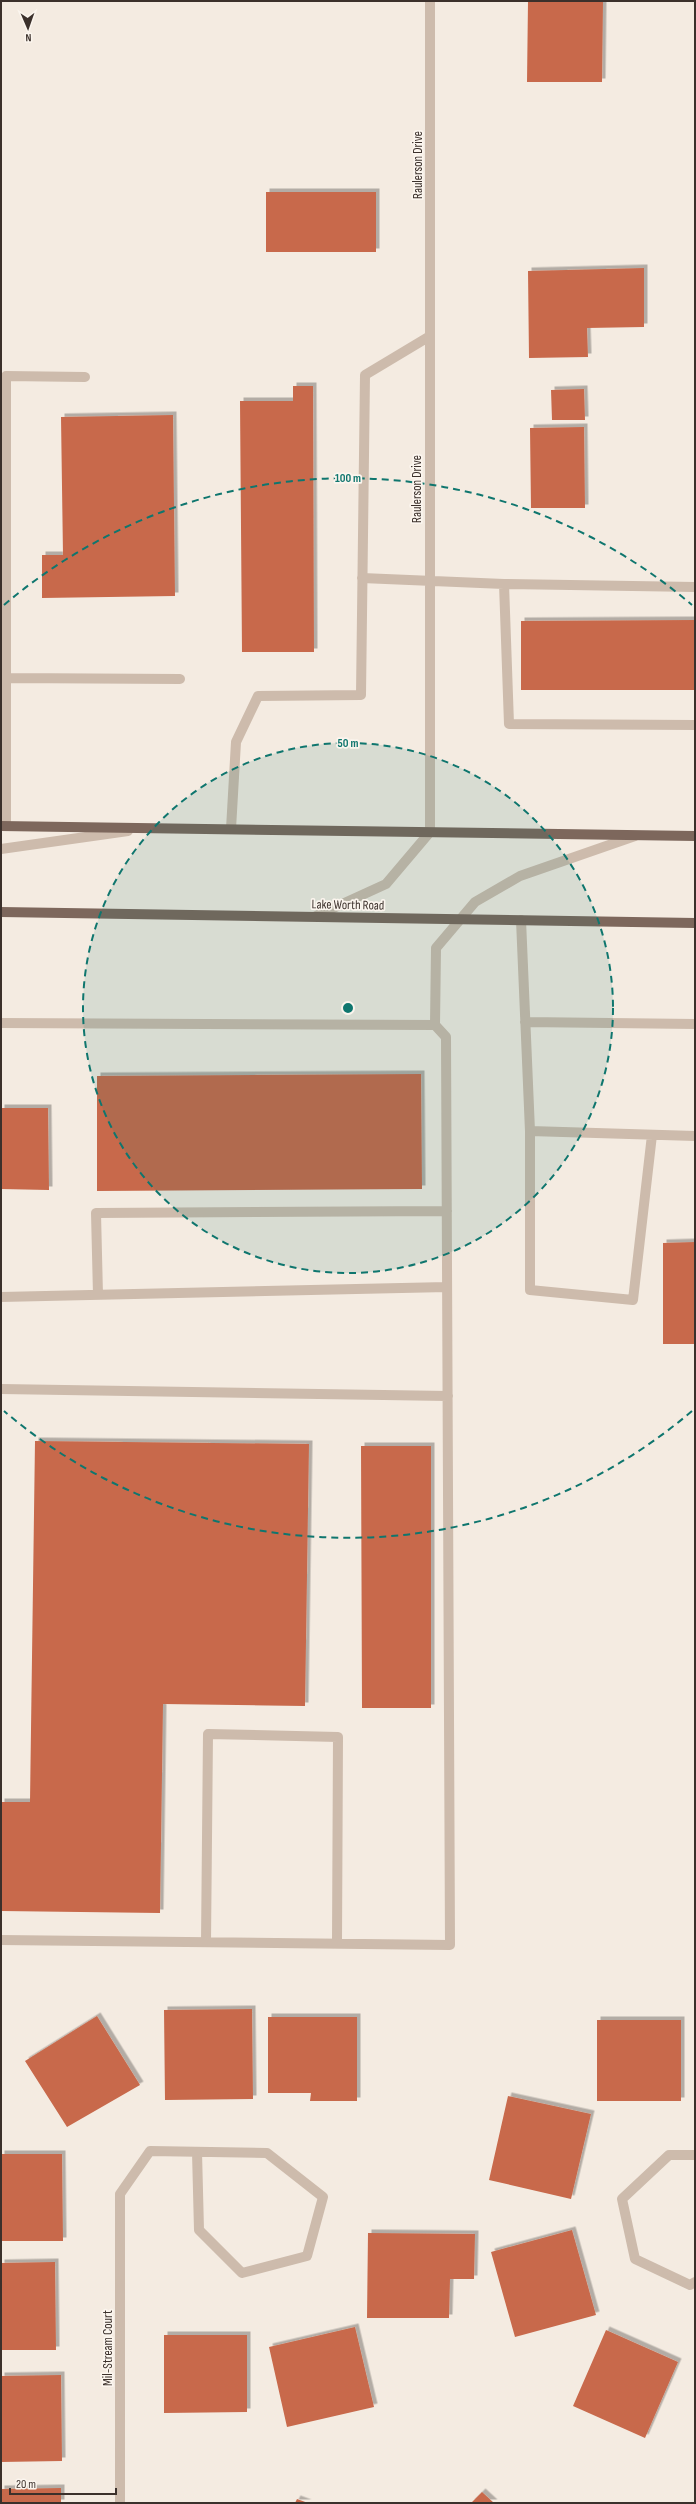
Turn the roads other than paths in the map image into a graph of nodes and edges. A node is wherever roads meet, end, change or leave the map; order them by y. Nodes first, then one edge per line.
1 (430, 1) edge
2 (430, 336) junction
3 (85, 377) dead end
4 (362, 578) junction
5 (429, 582) junction
6 (504, 584) junction
7 (695, 587) edge
8 (6, 678) junction
9 (180, 679) dead end
10 (695, 725) edge
11 (4, 826) edge
12 (148, 828) junction
13 (230, 829) junction
14 (430, 832) junction
15 (637, 835) junction
16 (695, 836) edge
17 (1, 849) edge
18 (1, 912) edge
19 (316, 916) junction
20 (459, 919) junction
21 (521, 920) junction
22 (695, 923) edge
23 (525, 1022) junction
24 (1, 1023) edge
25 (695, 1024) edge
26 (435, 1026) junction
27 (530, 1131) junction
28 (652, 1135) junction
29 (695, 1136) edge
30 (447, 1211) junction
31 (447, 1287) junction
32 (98, 1295) junction
33 (1, 1297) edge
34 (1, 1389) edge
35 (448, 1396) junction
36 (1, 1940) edge
37 (206, 1942) junction
38 (337, 1943) junction
39 (197, 2152) junction
40 (695, 2155) edge
41 (695, 2282) edge
42 (120, 2503) edge

1 - 2 street, Raulerson Drive
2 - 4 street
2 - 5 street, Raulerson Drive
3 - 8 street
4 - 5 street
4 - 13 street
5 - 6 street
5 - 14 street, Raulerson Drive
6 - 7 street
6 - 10 street
8 - 9 street
8 - 11 street
11 - 12 main road
12 - 13 main road
12 - 17 street
13 - 14 main road
14 - 15 main road
14 - 19 street
15 - 16 main road
15 - 20 street
18 - 19 main road, Lake Worth Road
19 - 20 main road, Lake Worth Road
20 - 21 main road, Lake Worth Road
20 - 26 street
21 - 22 main road, Lake Worth Road
21 - 23 street
23 - 25 street
23 - 27 street
24 - 26 street
26 - 30 street
27 - 28 street
27 - 28 street
28 - 29 street
30 - 31 street
30 - 32 street
31 - 32 street
31 - 35 street
32 - 33 street
34 - 35 street
35 - 38 street
36 - 37 street
37 - 38 street
37 - 38 street
39 - 39 street
39 - 42 street, Mil-Stream Court
40 - 41 street

